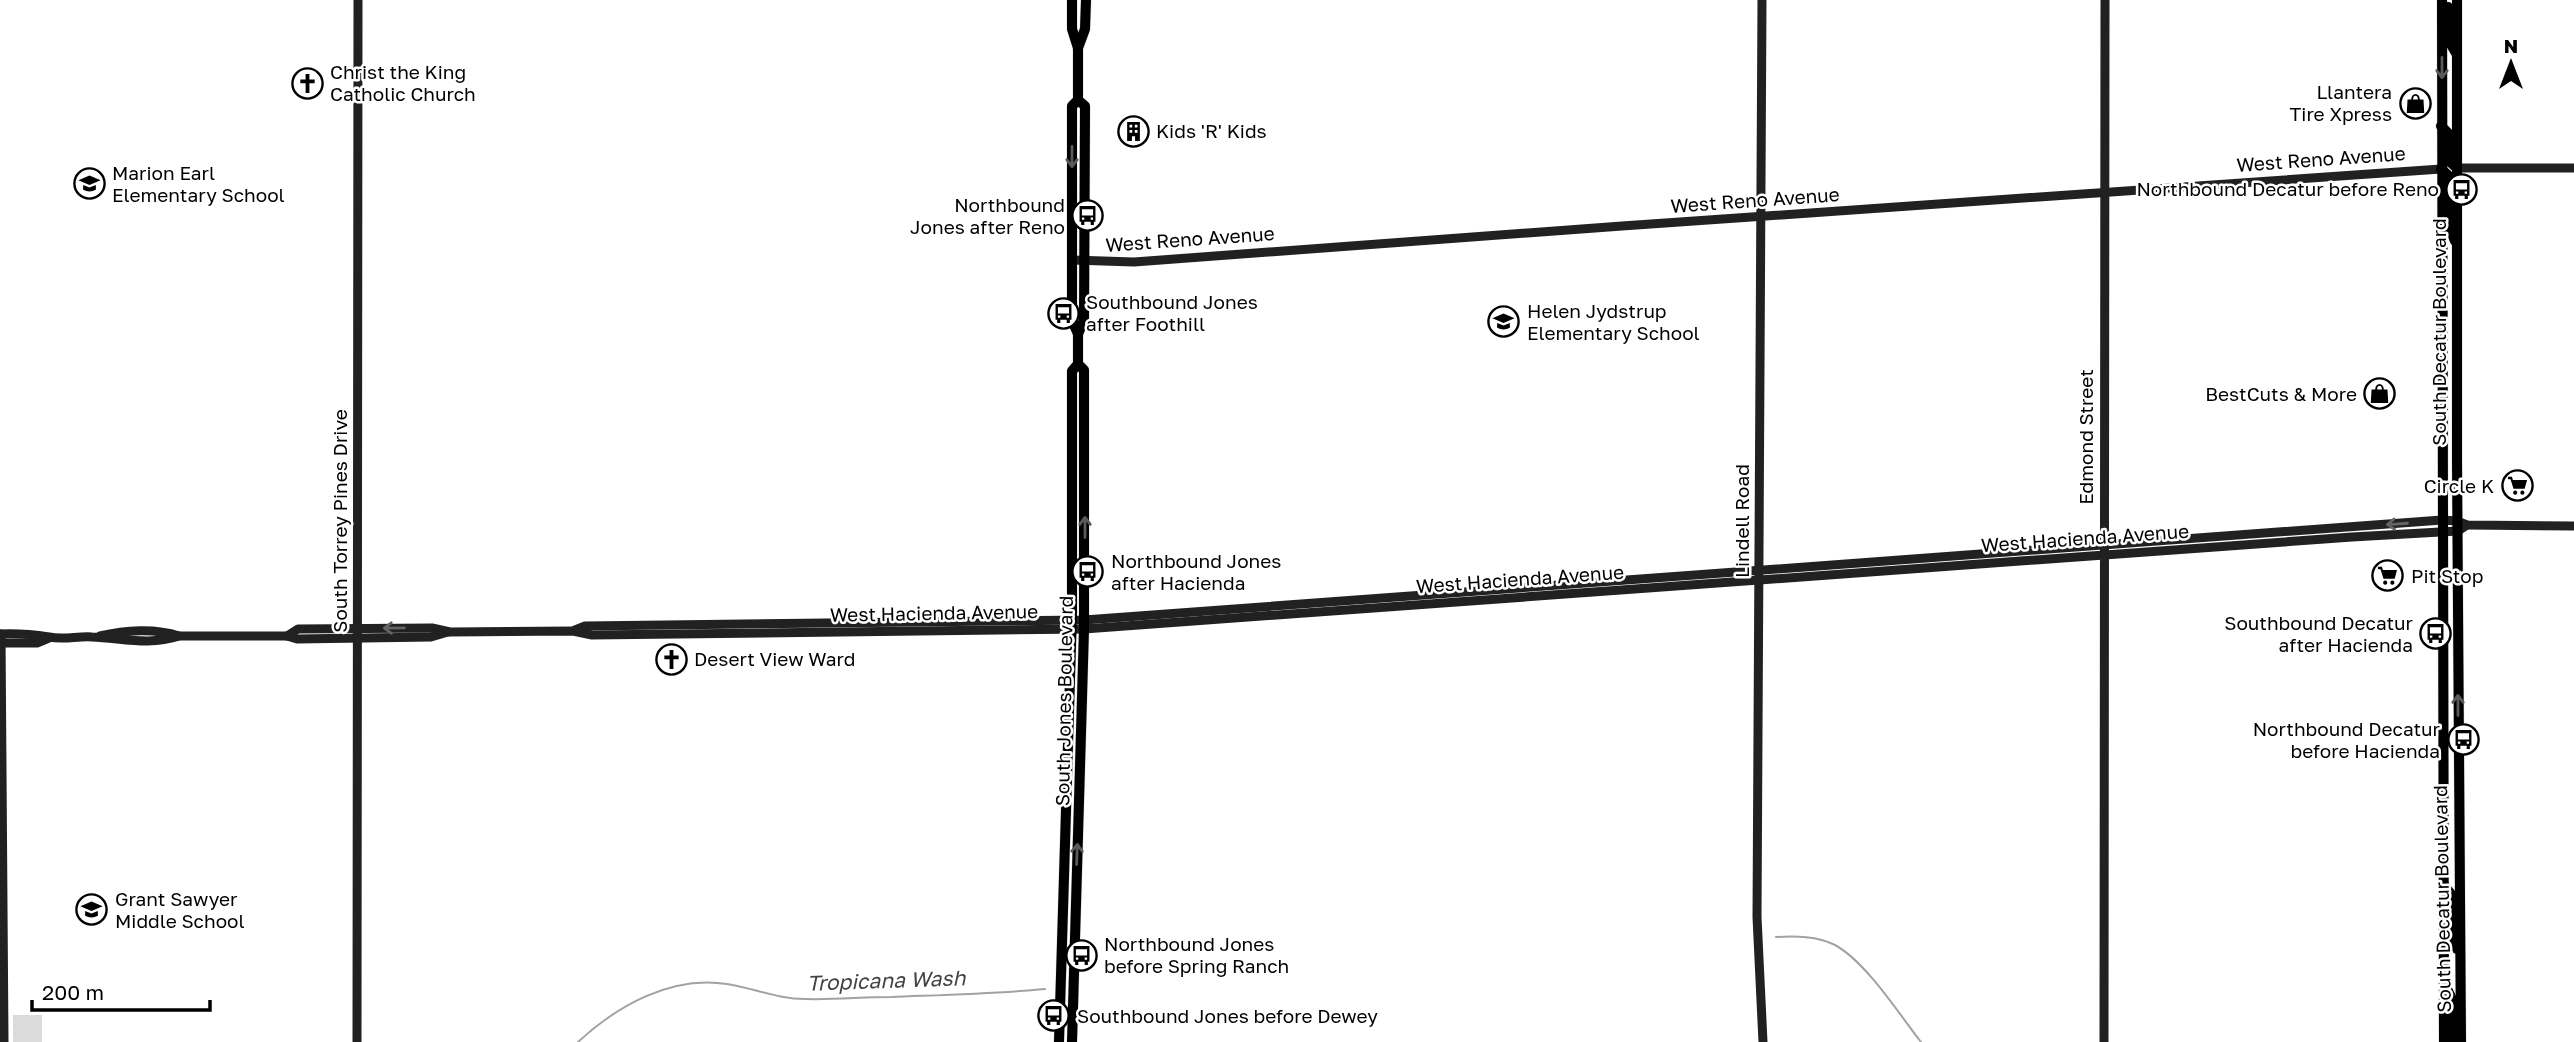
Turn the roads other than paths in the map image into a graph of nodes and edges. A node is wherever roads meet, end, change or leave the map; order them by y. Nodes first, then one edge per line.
1 (358, 0) edge
2 (1072, 0) edge
3 (1086, 0) edge
4 (1762, 0) edge
5 (2105, 0) edge
6 (2442, 0) edge
7 (2448, 0) edge
8 (2457, 0) edge
9 (1078, 48) junction
10 (2456, 53) junction
11 (1079, 100) junction
12 (2441, 126) junction
13 (2457, 168) junction
14 (2574, 168) edge
15 (2441, 169) junction
16 (2103, 191) junction
17 (1761, 217) junction
18 (2457, 244) junction
19 (1072, 260) junction
20 (1084, 262) junction
21 (1078, 334) junction
22 (1078, 364) junction
23 (1072, 458) junction
24 (1085, 458) junction
25 (2442, 526) junction
26 (2461, 526) junction
27 (2574, 526) edge
28 (2103, 550) junction
29 (1759, 574) junction
30 (1071, 624) junction
31 (1084, 624) junction
32 (0, 634) edge
33 (357, 634) junction
34 (50, 638) junction
35 (0, 643) edge
36 (2443, 884) junction
37 (2460, 960) junction
38 (2444, 983) junction
39 (1060, 1021) junction
40 (4, 1042) edge
41 (357, 1042) edge
42 (1059, 1042) edge
43 (1065, 1042) edge
44 (1072, 1042) edge
45 (1763, 1042) edge
46 (2104, 1042) edge
47 (2444, 1042) edge
48 (2453, 1042) edge
49 (2461, 1042) edge

1 - 33 street, South Torrey Pines Drive
2 - 9 main road, South Jones Boulevard
3 - 9 main road, South Jones Boulevard
4 - 17 street, Lindell Road
5 - 16 street, Edmond Street
6 -> 12 main road, South Decatur Boulevard
7 - 10 main road
8 - 10 main road, South Decatur Boulevard
9 - 11 main road, South Jones Boulevard
10 - 13 main road, South Decatur Boulevard
11 -> 19 main road, South Jones Boulevard
11 - 20 main road, South Jones Boulevard
12 - 13 main road
12 - 15 main road, South Decatur Boulevard
13 - 14 street
13 - 18 main road, South Decatur Boulevard
15 - 16 street, West Reno Avenue
15 - 18 main road
15 - 25 main road, South Decatur Boulevard
16 - 17 street, West Reno Avenue
16 - 28 street, Edmond Street
17 - 20 street, West Reno Avenue
17 - 29 street, Lindell Road
18 - 26 main road, South Decatur Boulevard
19 - 20 street, West Reno Avenue
19 - 21 main road, South Jones Boulevard
20 - 21 main road, South Jones Boulevard
21 - 22 main road, South Jones Boulevard
22 - 23 main road, South Jones Boulevard
22 - 24 main road, South Jones Boulevard
23 - 24 main road
23 - 30 main road, South Jones Boulevard
31 -> 24 main road, South Jones Boulevard
25 - 26 street, West Hacienda Avenue
25 - 28 street, West Hacienda Avenue
25 - 36 main road, South Decatur Boulevard
26 - 27 street, West Hacienda Avenue
37 -> 26 main road, South Decatur Boulevard
28 - 29 street, West Hacienda Avenue
28 - 46 street, Edmond Street
29 - 31 street, West Hacienda Avenue
29 - 45 street, Lindell Road
30 - 31 street, West Hacienda Avenue
30 - 33 street, West Hacienda Avenue
30 - 39 main road, South Jones Boulevard
44 -> 31 main road, South Jones Boulevard
32 - 34 street, West Hacienda Avenue
32 - 35 street
33 - 34 street, West Hacienda Avenue
33 - 41 street, South Torrey Pines Drive
34 - 35 street, West Hacienda Avenue
35 - 40 street
36 - 37 main road
36 - 38 main road, South Decatur Boulevard
37 - 49 main road, South Decatur Boulevard
38 - 47 main road, South Decatur Boulevard
38 - 48 main road
39 - 42 main road, South Jones Boulevard
39 - 43 main road

